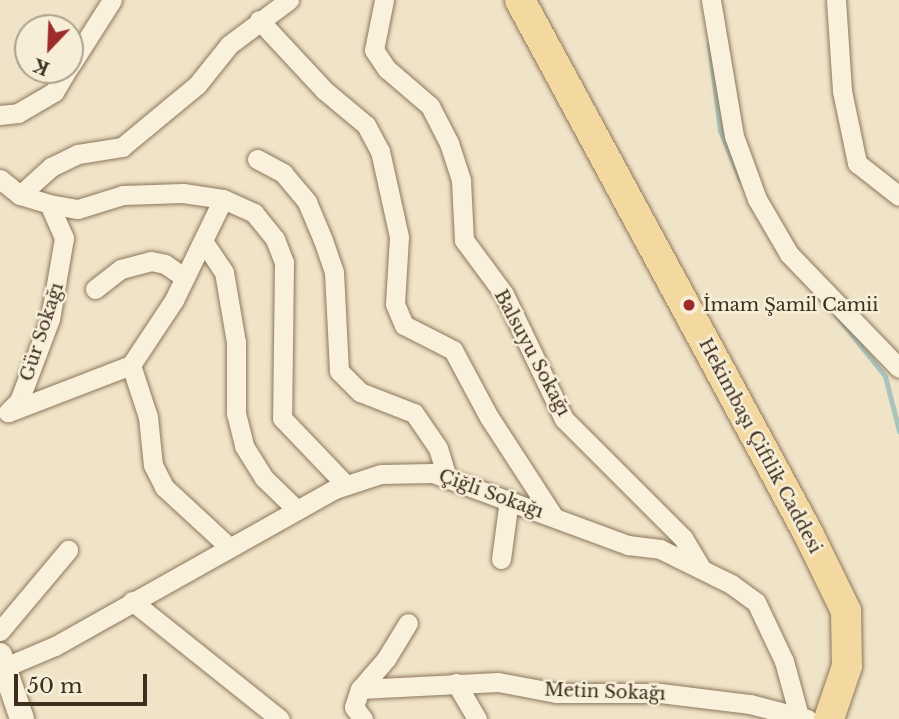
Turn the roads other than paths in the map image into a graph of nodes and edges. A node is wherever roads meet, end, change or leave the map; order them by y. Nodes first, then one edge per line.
1 (112, 0) edge
2 (289, 0) edge
3 (384, 0) edge
4 (520, 0) edge
5 (712, 0) edge
6 (836, 0) edge
7 (259, 20) junction
8 (84, 44) edge
9 (59, 84) edge
10 (0, 115) edge
11 (257, 159) dead end
12 (0, 180) edge
13 (20, 195) junction
14 (899, 195) edge
15 (223, 199) junction
16 (49, 204) junction
17 (203, 241) junction
18 (185, 278) junction
19 (95, 289) dead end
20 (131, 365) junction
21 (899, 368) edge
22 (5, 413) edge
23 (447, 477) junction
24 (346, 485) junction
25 (509, 500) junction
26 (297, 510) junction
27 (554, 517) junction
28 (229, 547) junction
29 (68, 550) dead end
30 (501, 559) dead end
31 (702, 569) junction
32 (132, 601) junction
33 (408, 623) dead end
34 (0, 631) edge
35 (2, 661) edge
36 (456, 683) junction
37 (360, 689) junction
38 (736, 711) edge
39 (803, 718) edge
40 (22, 719) edge
41 (280, 719) edge
42 (363, 719) edge
43 (477, 719) edge
44 (829, 719) edge

1 - 8 street
2 - 7 street
3 - 31 street, Balsuyu Sokağı
4 - 44 main road, Hekimbaşı Çiftlik Caddesi
5 - 21 street
6 - 14 street
7 - 13 street
7 - 27 street
9 - 10 street
11 - 23 street
12 - 13 street
13 - 16 street
15 - 16 street
15 - 17 street
15 - 24 street
16 - 22 street, Gür Sokağı
17 - 18 street
17 - 26 street
18 - 19 street
18 - 20 street
20 - 22 street
20 - 28 street
23 - 24 street, Çiğli Sokağı
23 - 25 street, Çiğli Sokağı
24 - 26 street, Çiğli Sokağı
25 - 27 street, Çiğli Sokağı
25 - 30 street
26 - 28 street, Çiğli Sokağı
27 - 31 street, Çiğli Sokağı
28 - 32 street, Çiğli Sokağı
29 - 34 street
31 - 39 street, Çiğli Sokağı
32 - 35 street, Çiğli Sokağı
32 - 41 street
33 - 37 street
35 - 40 street
36 - 37 street, Metin Sokağı
36 - 38 street, Metin Sokağı
36 - 43 street
37 - 42 street
38 - 39 street, Metin Sokağı

